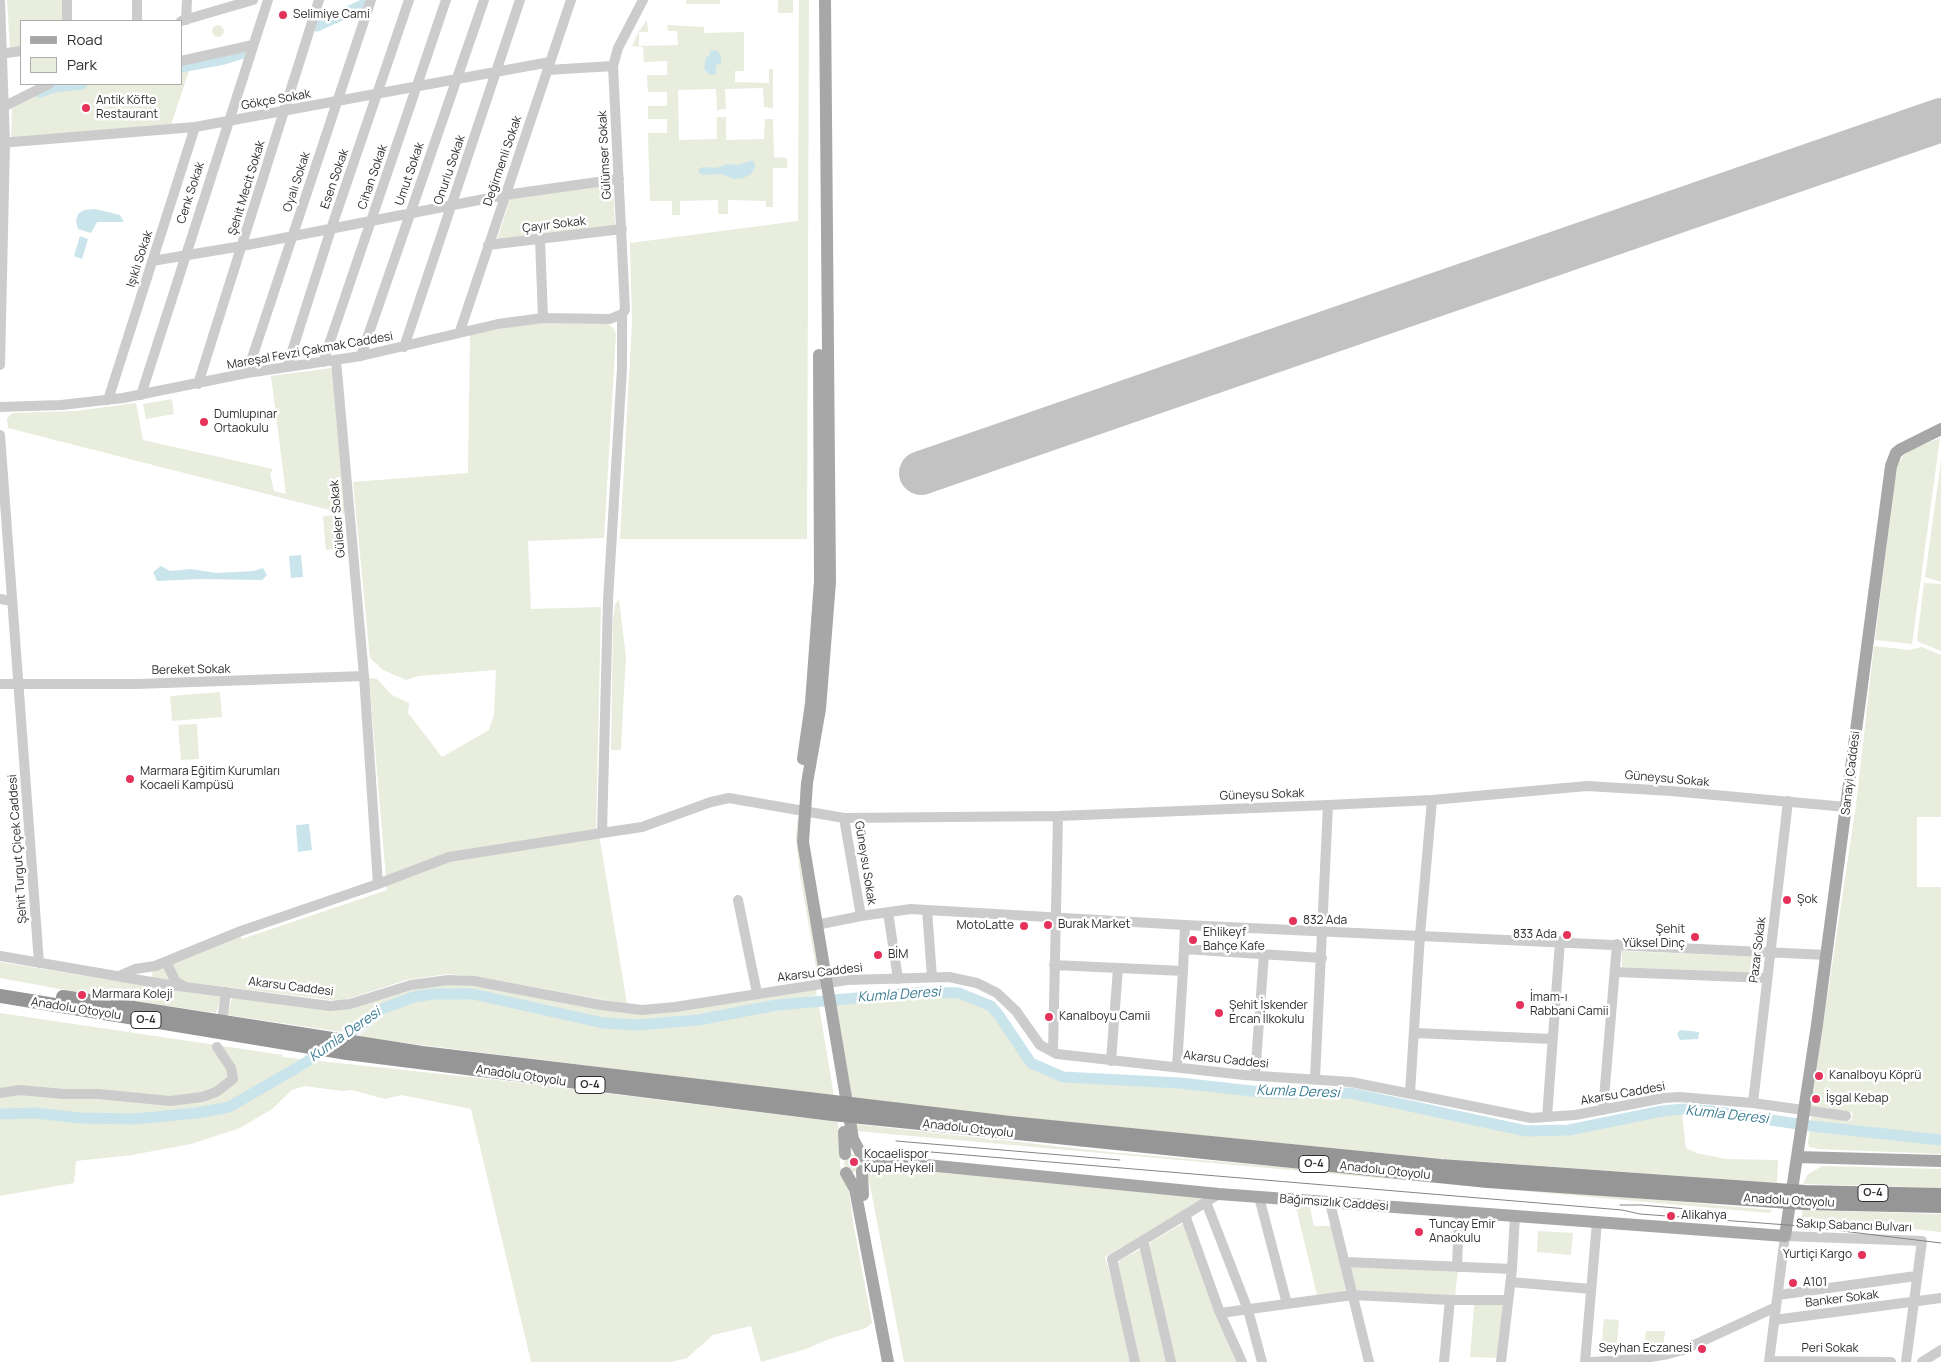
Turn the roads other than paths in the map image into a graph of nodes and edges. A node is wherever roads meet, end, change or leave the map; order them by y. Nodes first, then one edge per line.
1 (0, 0) edge
2 (67, 0) edge
3 (137, 0) edge
4 (187, 0) edge
5 (253, 0) edge
6 (268, 0) edge
7 (320, 0) edge
8 (371, 0) edge
9 (409, 0) edge
10 (446, 0) edge
11 (484, 0) edge
12 (520, 0) edge
13 (571, 0) edge
14 (643, 0) edge
15 (818, 0) edge
16 (825, 0) edge
17 (234, 2) edge
18 (67, 20) edge
19 (136, 20) edge
20 (184, 20) edge
21 (253, 45) junction
22 (20, 51) edge
23 (1, 54) edge
24 (182, 61) edge
25 (549, 66) junction
26 (613, 66) junction
27 (497, 70) junction
28 (457, 78) junction
29 (48, 85) edge
30 (417, 87) junction
31 (377, 94) junction
32 (337, 102) junction
33 (2, 104) edge
34 (284, 111) junction
35 (227, 122) junction
36 (195, 127) junction
37 (2, 143) edge
38 (618, 179) junction
39 (505, 195) junction
40 (451, 206) junction
41 (410, 214) junction
42 (370, 222) junction
43 (331, 229) junction
44 (622, 229) junction
45 (292, 237) junction
46 (540, 239) junction
47 (488, 245) junction
48 (242, 246) junction
49 (184, 257) junction
50 (152, 261) junction
51 (622, 314) junction
52 (543, 318) junction
53 (460, 331) junction
54 (404, 347) junction
55 (361, 356) junction
56 (336, 360) junction
57 (323, 362) junction
58 (0, 365) edge
59 (287, 367) junction
60 (247, 373) junction
61 (198, 384) junction
62 (140, 395) junction
63 (108, 400) junction
64 (0, 407) edge
65 (1941, 429) edge
66 (0, 435) edge
67 (2, 489) edge
68 (4, 555) edge
69 (0, 599) edge
70 (12, 601) junction
71 (364, 676) junction
72 (0, 684) edge
73 (19, 684) junction
74 (1432, 800) junction
75 (1788, 801) junction
76 (1328, 805) junction
77 (1846, 807) junction
78 (801, 810) junction
79 (1058, 816) junction
80 (844, 818) junction
81 (602, 833) junction
82 (378, 884) junction
83 (738, 900) dead end
84 (927, 910) junction
85 (888, 912) junction
86 (861, 916) junction
87 (1055, 917) junction
88 (816, 924) junction
89 (1185, 925) junction
90 (1323, 932) junction
91 (1420, 935) junction
92 (1560, 941) junction
93 (1617, 944) junction
94 (1184, 949) junction
95 (1770, 952) junction
96 (1264, 954) junction
97 (1827, 955) junction
98 (0, 956) edge
99 (1322, 958) junction
100 (166, 962) junction
101 (39, 963) junction
102 (1054, 965) junction
103 (1118, 968) junction
104 (1183, 971) junction
105 (1616, 972) junction
106 (117, 976) junction
107 (932, 977) junction
108 (1767, 978) junction
109 (898, 979) junction
110 (821, 983) junction
111 (0, 987) edge
112 (186, 987) junction
113 (226, 992) junction
114 (757, 993) junction
115 (0, 996) edge
116 (0, 1006) edge
117 (223, 1014) dead end
118 (177, 1026) junction
119 (1414, 1033) junction
120 (1552, 1039) junction
121 (832, 1041) junction
122 (217, 1047) dead end
123 (1052, 1052) junction
124 (1111, 1061) junction
125 (1177, 1067) junction
126 (1255, 1076) junction
127 (1315, 1079) junction
128 (0, 1093) edge
129 (1410, 1093) junction
130 (1753, 1103) junction
131 (832, 1108) junction
132 (1604, 1110) junction
133 (1804, 1112) junction
134 (1846, 1116) dead end
135 (1546, 1117) junction
136 (1798, 1150) junction
137 (844, 1154) junction
138 (1941, 1161) edge
139 (863, 1162) junction
140 (846, 1173) junction
141 (1219, 1194) junction
142 (1941, 1195) edge
143 (1259, 1197) junction
144 (1805, 1198) junction
145 (1206, 1202) junction
146 (1330, 1203) junction
147 (1941, 1206) edge
148 (1459, 1212) junction
149 (1185, 1215) junction
150 (1516, 1215) junction
151 (1597, 1222) junction
152 (1785, 1236) junction
153 (1143, 1240) junction
154 (1346, 1262) junction
155 (1457, 1266) junction
156 (1512, 1269) junction
157 (1916, 1276) junction
158 (1511, 1282) junction
159 (1591, 1289) junction
160 (1353, 1295) junction
161 (1778, 1295) junction
162 (1941, 1298) edge
163 (1450, 1300) junction
164 (1508, 1300) junction
165 (1912, 1302) junction
166 (1287, 1304) junction
167 (1776, 1307) junction
168 (1248, 1310) junction
169 (1220, 1312) junction
170 (1774, 1320) junction
171 (1683, 1350) junction
172 (1941, 1350) edge
173 (1638, 1361) edge
174 (888, 1362) edge
175 (895, 1362) edge
176 (1135, 1362) edge
177 (1171, 1362) edge
178 (1242, 1362) edge
179 (1262, 1362) edge
180 (1370, 1362) edge
181 (1444, 1362) edge
182 (1501, 1362) edge
183 (1585, 1362) edge
184 (1592, 1362) edge
185 (1682, 1362) edge
186 (1769, 1362) edge
187 (1891, 1362) edge
188 (1906, 1362) edge
189 (1922, 1362) edge

1 - 23 street
2 - 18 street
3 - 19 street
4 - 20 street
5 - 17 street
6 - 21 street, Cenk Sokak
7 - 34 street, Şehit Mecit Sokak
8 - 32 street, Oyalı Sokak
9 - 31 street, Esen Sokak
10 - 30 street, Cihan Sokak
11 - 28 street, Umut Sokak
12 - 27 street, Onurlu Sokak
13 - 25 street, Değirmenli Sokak
14 - 26 street, Gülümser Sokak
15 - 78 main road
16 - 78 main road
17 - 20 street
21 - 24 street
21 - 35 street, Cenk Sokak
22 - 23 street
23 - 33 street
25 - 26 street, Gökçe Sokak
25 - 27 street, Gökçe Sokak
25 - 39 street, Değirmenli Sokak
26 - 38 street, Gülümser Sokak
27 - 28 street, Gökçe Sokak
27 - 40 street, Onurlu Sokak
28 - 30 street, Gökçe Sokak
28 - 41 street, Umut Sokak
29 - 33 street
30 - 31 street, Gökçe Sokak
30 - 42 street, Cihan Sokak
31 - 32 street, Gökçe Sokak
31 - 43 street, Esen Sokak
32 - 34 street, Gökçe Sokak
32 - 45 street, Oyalı Sokak
33 - 37 street
34 - 35 street, Gökçe Sokak
34 - 48 street, Şehit Mecit Sokak
35 - 36 street, Gökçe Sokak
35 - 49 street, Cenk Sokak
36 - 37 street, Gökçe Sokak
36 - 50 street, Işıklı Sokak
37 - 58 street
38 - 39 street
38 - 44 street, Gülümser Sokak
39 - 40 street
39 - 47 street, Değirmenli Sokak
40 - 41 street
40 - 54 street, Onurlu Sokak
41 - 42 street
41 - 55 street, Umut Sokak
42 - 43 street
42 - 57 street, Cihan Sokak
43 - 45 street
43 - 59 street, Esen Sokak
44 - 46 street, Çayır Sokak
44 - 51 street, Gülümser Sokak
45 - 48 street
45 - 60 street, Oyalı Sokak
46 - 47 street, Çayır Sokak
46 - 52 street
47 - 53 street, Değirmenli Sokak
48 - 49 street
48 - 61 street, Şehit Mecit Sokak
49 - 50 street
49 - 62 street, Cenk Sokak
50 - 63 street, Işıklı Sokak
51 - 52 street, Mareşal Fevzi Çakmak Caddesi
51 - 81 street, Gülümser Sokak
52 - 53 street, Mareşal Fevzi Çakmak Caddesi
53 - 54 street, Mareşal Fevzi Çakmak Caddesi
54 - 55 street, Mareşal Fevzi Çakmak Caddesi
55 - 56 street, Mareşal Fevzi Çakmak Caddesi
56 - 57 street, Mareşal Fevzi Çakmak Caddesi
56 - 71 street, Güleker Sokak
57 - 59 street, Mareşal Fevzi Çakmak Caddesi
59 - 60 street, Mareşal Fevzi Çakmak Caddesi
60 - 61 street, Mareşal Fevzi Çakmak Caddesi
61 - 62 street, Mareşal Fevzi Çakmak Caddesi
62 - 63 street, Mareşal Fevzi Çakmak Caddesi
63 - 64 street, Mareşal Fevzi Çakmak Caddesi
65 - 77 main road, Sanayi Caddesi
66 - 67 street, Şehit Turgut Çiçek Caddesi
67 - 68 street, Şehit Turgut Çiçek Caddesi
68 - 70 street, Şehit Turgut Çiçek Caddesi
69 - 70 street
70 - 73 street, Şehit Turgut Çiçek Caddesi
71 - 73 street, Bereket Sokak
71 - 82 street, Güleker Sokak
72 - 73 street, Bereket Sokak
73 - 101 street, Şehit Turgut Çiçek Caddesi
74 - 75 street, Güneysu Sokak
74 - 76 street, Güneysu Sokak
74 - 91 street
75 - 77 street, Güneysu Sokak
75 - 95 street, Pazar Sokak
76 - 79 street, Güneysu Sokak
76 - 90 street
77 - 97 main road, Sanayi Caddesi
78 - 80 street
78 - 81 street
78 - 88 main road
78 - 110 main road
79 - 80 street, Güneysu Sokak
79 - 87 street
80 - 86 street, Güneysu Sokak
81 - 82 street
82 - 100 street
83 - 114 street
84 - 85 street, Güneysu Sokak
84 - 87 street, Güneysu Sokak
84 - 107 street
85 - 86 street, Güneysu Sokak
85 - 109 street
86 - 88 street
87 - 89 street, Güneysu Sokak
87 - 102 street
88 - 110 main road
89 - 90 street, Güneysu Sokak
89 - 94 street
90 - 91 street, Güneysu Sokak
90 - 99 street
91 - 92 street, Güneysu Sokak
91 - 119 street
92 - 93 street, Güneysu Sokak
92 - 120 street
93 - 95 street, Güneysu Sokak
93 - 105 street
94 - 96 street
94 - 104 street
95 - 97 street, Güneysu Sokak
95 - 108 street, Pazar Sokak
96 - 99 street
96 - 126 street
97 - 133 main road, Sanayi Caddesi
98 - 101 street, Akarsu Caddesi
99 - 127 street
100 - 106 street
100 - 112 street
101 - 106 street, Akarsu Caddesi
102 - 103 street
102 - 123 street
103 - 104 street
103 - 124 street
104 - 125 street
105 - 108 street
105 - 132 street
106 - 112 street, Akarsu Caddesi
107 - 109 street, Akarsu Caddesi
107 - 123 street, Akarsu Caddesi
108 - 130 street, Pazar Sokak
109 - 110 street, Akarsu Caddesi
110 - 114 street, Akarsu Caddesi
110 - 121 main road
111 - 131 highway, Anadolu Otoyolu / O-4
112 - 113 street, Akarsu Caddesi
113 - 114 street, Akarsu Caddesi
113 - 117 street
115 - 118 highway, Anadolu Otoyolu / O-4
116 - 118 highway
118 - 131 highway, Anadolu Otoyolu / O-4
119 - 120 street
119 - 129 street
120 - 135 street
121 - 137 main road
121 - 139 main road
122 - 128 street
123 - 124 street, Akarsu Caddesi
124 - 125 street, Akarsu Caddesi
125 - 126 street, Akarsu Caddesi
126 - 127 street, Akarsu Caddesi
127 - 129 street, Akarsu Caddesi
129 - 135 street, Akarsu Caddesi
130 - 132 street, Akarsu Caddesi
130 - 133 street, Akarsu Caddesi
131 - 144 highway, Anadolu Otoyolu / O-4
132 - 135 street, Akarsu Caddesi
133 - 134 street, Akarsu Caddesi
133 - 136 main road, Sanayi Caddesi
136 - 138 main road
136 - 152 main road, Sanayi Caddesi
137 - 139 main road
137 - 140 main road
139 - 140 main road
139 - 141 main road, Bağımsızlık Caddesi
139 - 175 main road
140 - 174 main road
141 - 143 main road, Bağımsızlık Caddesi
141 - 145 street
142 - 144 highway, Anadolu Otoyolu / O-4
143 - 146 main road, Bağımsızlık Caddesi
143 - 166 street
144 - 147 highway, Anadolu Otoyolu / O-4
145 - 149 street
145 - 168 street
146 - 148 main road, Bağımsızlık Caddesi
146 - 154 street
148 - 150 main road, Bağımsızlık Caddesi
148 - 155 street
149 - 153 street
149 - 169 street
150 - 151 main road, Bağımsızlık Caddesi
150 - 156 street
151 - 152 main road, Bağımsızlık Caddesi
151 - 159 street
152 - 157 street, Sakıp Sabancı Bulvarı
152 - 161 street
153 - 176 street
153 - 177 street
154 - 155 street
154 - 160 street
155 - 156 street
156 - 158 street
157 - 161 street
157 - 165 street
158 - 159 street
158 - 164 street
159 - 183 street
160 - 163 street
160 - 166 street
160 - 180 street
161 - 167 street
162 - 165 street, Banker Sokak
163 - 164 street
163 - 181 street
164 - 182 street
165 - 170 street, Banker Sokak
165 - 188 street
166 - 168 street
167 - 170 street
167 - 171 street
168 - 169 street
168 - 179 street
169 - 178 street
170 - 186 street
171 - 173 street
171 - 185 street
172 - 189 street
173 - 184 street
186 - 187 street, Peri Sokak

